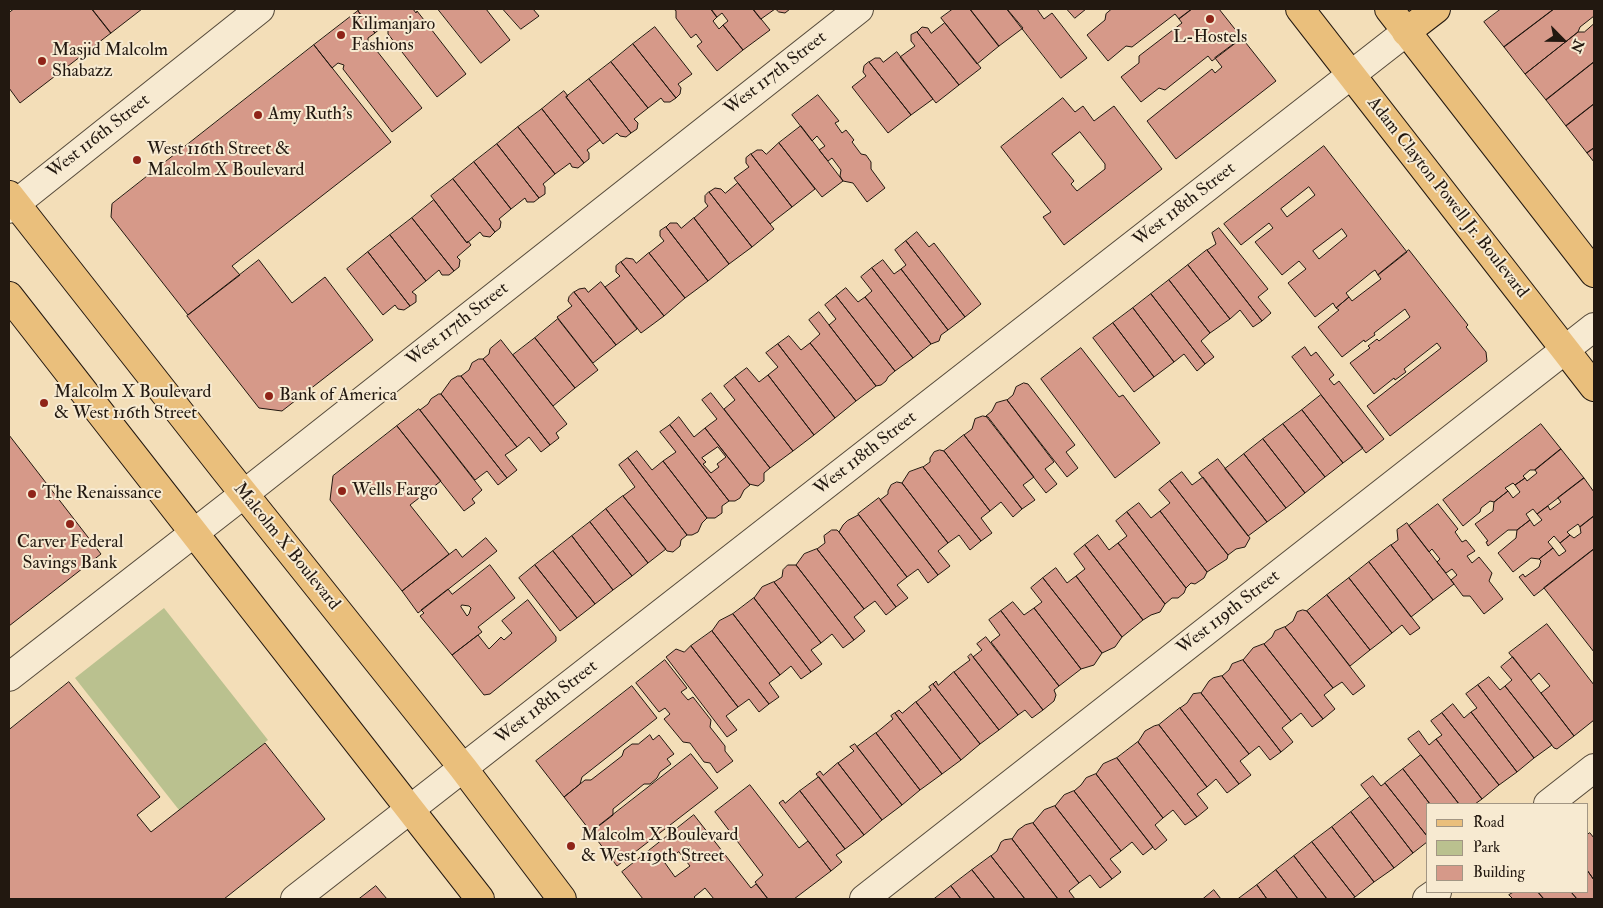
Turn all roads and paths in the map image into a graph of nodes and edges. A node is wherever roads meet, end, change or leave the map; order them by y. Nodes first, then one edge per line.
1 (260, 9) edge
2 (859, 9) edge
3 (1300, 9) edge
4 (1389, 9) edge
5 (1436, 9) edge
6 (1406, 32) junction
7 (1352, 75) junction
8 (11, 202) edge
9 (1594, 273) edge
10 (9, 296) edge
11 (1594, 328) edge
12 (1566, 350) junction
13 (1594, 387) edge
14 (244, 494) junction
15 (194, 533) junction
16 (9, 677) edge
17 (463, 768) junction
18 (1594, 768) edge
19 (1549, 803) edge
20 (410, 810) junction
21 (295, 899) edge
22 (480, 899) edge
23 (562, 899) edge
24 (864, 899) edge

1 - 8 street, West 116th Street
2 - 14 street, West 117th Street
3 - 7 main road, Adam Clayton Powell Jr. Boulevard
4 - 6 main road
5 - 6 main road, West 118th Street
6 - 7 street, West 118th Street
6 - 9 main road
7 - 12 main road, Adam Clayton Powell Jr. Boulevard
7 - 17 street, West 118th Street
8 - 14 main road, Malcolm X Boulevard
10 - 15 main road
11 - 12 street, West 119th Street
12 - 13 main road, Adam Clayton Powell Jr. Boulevard
12 - 24 street, West 119th Street
14 - 15 street, West 117th Street
14 - 17 main road, Malcolm X Boulevard
15 - 16 street, West 117th Street
15 - 20 main road
17 - 20 street, West 118th Street
17 - 23 main road, Malcolm X Boulevard
18 - 19 street
20 - 21 street, West 118th Street
20 - 22 main road

